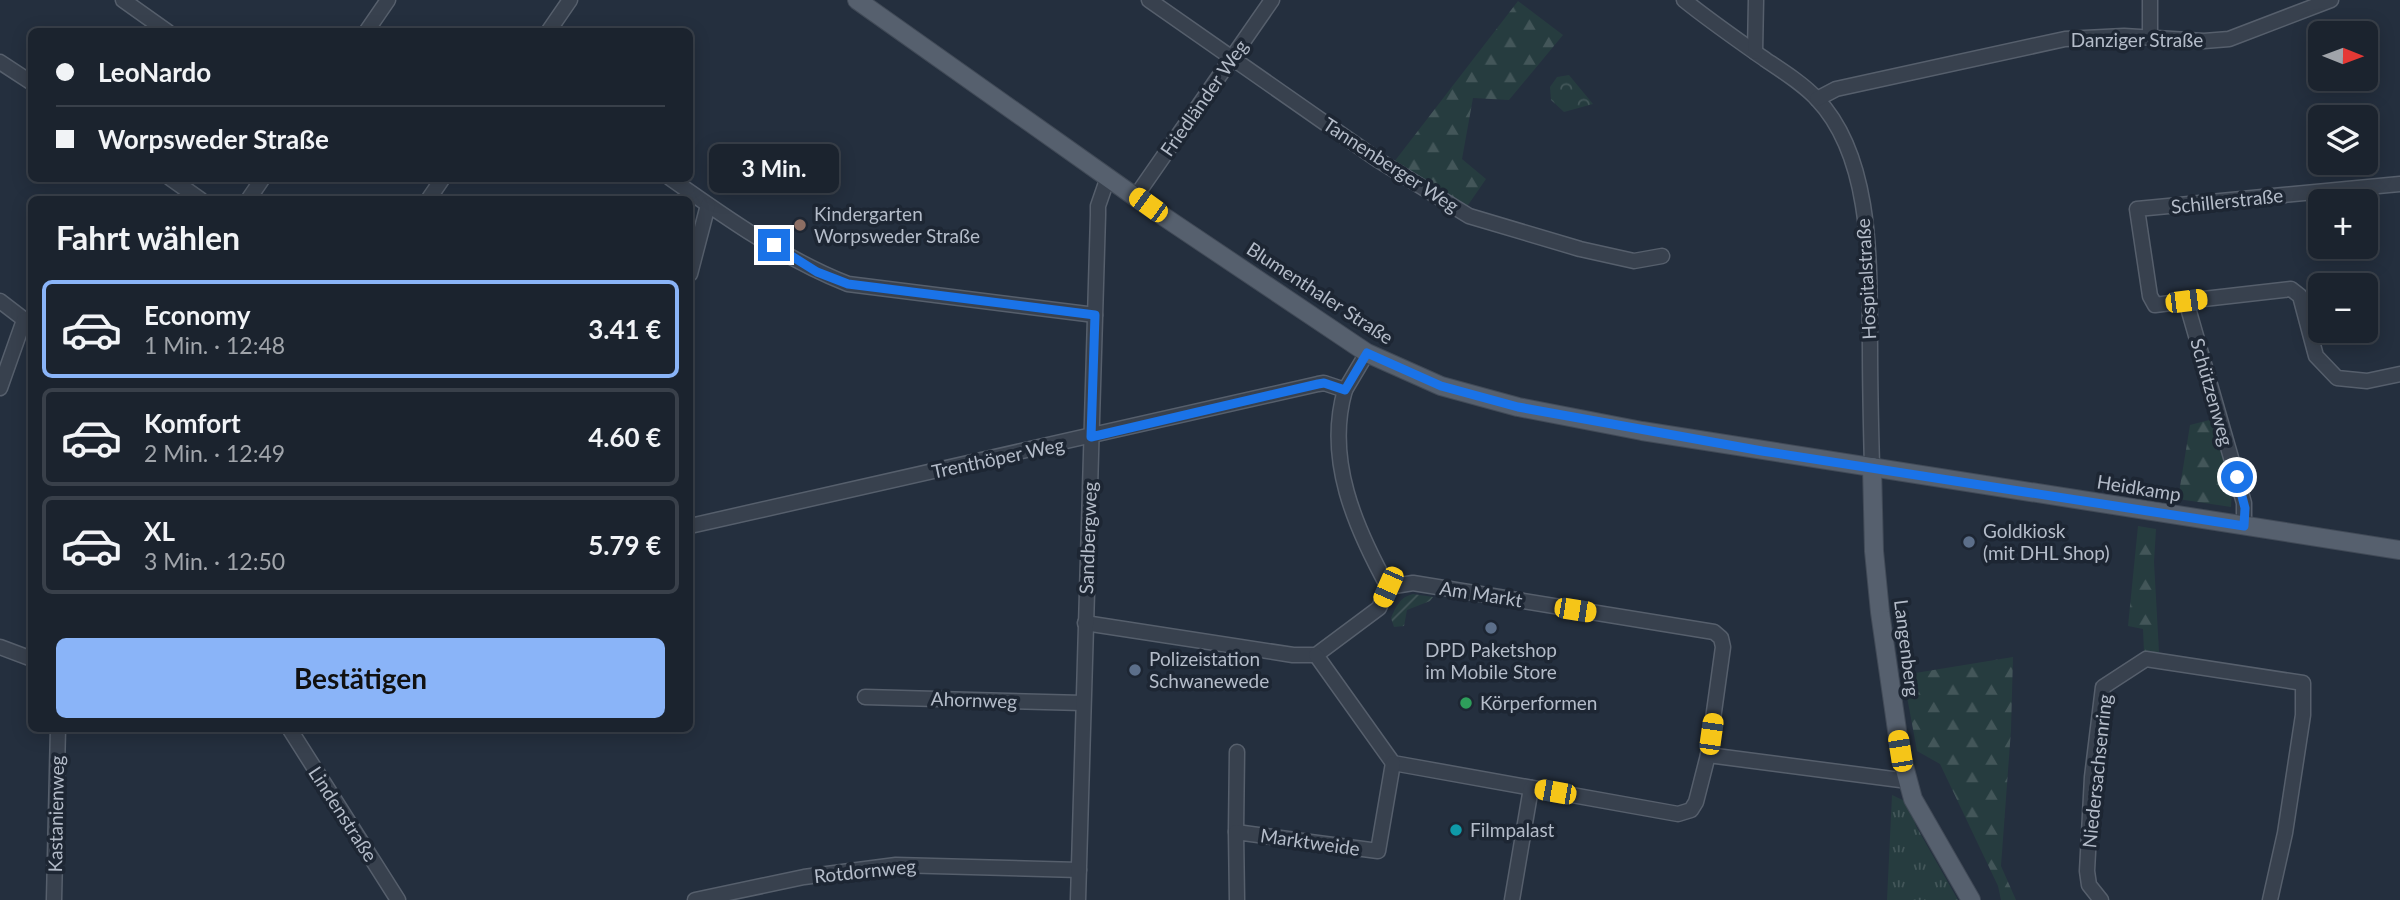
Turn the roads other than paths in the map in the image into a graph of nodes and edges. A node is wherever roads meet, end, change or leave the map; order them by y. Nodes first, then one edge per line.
1 (123, 0) edge
2 (388, 0) edge
3 (570, 0) edge
4 (857, 0) edge
5 (1149, 0) edge
6 (1272, 0) edge
7 (1684, 0) edge
8 (1756, 0) edge
9 (2150, 0) edge
10 (2331, 0) edge
11 (162, 28) edge
12 (369, 28) edge
13 (551, 28) edge
14 (2150, 36) junction
15 (1755, 52) junction
16 (1231, 58) junction
17 (0, 62) edge
18 (28, 80) edge
19 (1818, 99) junction
20 (1108, 177) junction
21 (176, 182) edge
22 (676, 182) edge
23 (2400, 184) edge
24 (195, 196) edge
25 (1136, 196) junction
26 (708, 205) junction
27 (1662, 256) dead end
28 (693, 262) edge
29 (0, 301) edge
30 (2186, 301) junction
31 (1095, 315) junction
32 (28, 323) edge
33 (1367, 353) junction
34 (2400, 374) edge
35 (0, 388) edge
36 (1345, 390) junction
37 (1091, 437) junction
38 (1872, 467) junction
39 (693, 525) edge
40 (2244, 526) junction
41 (2400, 550) edge
42 (1388, 587) junction
43 (1085, 623) junction
44 (0, 647) edge
45 (1316, 655) junction
46 (28, 658) edge
47 (865, 697) dead end
48 (1083, 704) junction
49 (58, 732) edge
50 (291, 732) edge
51 (1237, 752) dead end
52 (1707, 755) junction
53 (1393, 763) junction
54 (1908, 781) junction
55 (1531, 788) junction
56 (1236, 832) junction
57 (1079, 870) junction
58 (393, 898) edge
59 (54, 900) edge
60 (695, 900) edge
61 (1078, 900) edge
62 (1237, 900) edge
63 (1513, 900) edge
64 (1971, 900) edge
65 (2101, 900) edge
66 (2270, 900) edge

1 - 11 street
2 - 12 street
3 - 13 street
4 - 20 main road, Blumenthaler Straße
5 - 16 street, Tannenberger Weg
6 - 16 street, Friedländer Weg
7 - 15 street, Hospitalstraße
8 - 15 street
9 - 14 street
10 - 14 street, Danziger Straße
14 - 19 street, Danziger Straße
15 - 19 street, Hospitalstraße
16 - 25 street, Friedländer Weg
16 - 27 street, Tannenberger Weg
17 - 18 street
19 - 38 street, Hospitalstraße
20 - 25 main road, Blumenthaler Straße
20 - 31 street, Sandbergweg
21 - 24 street
22 - 26 street
23 - 30 street, Schillerstraße
25 - 33 main road, Blumenthaler Straße
26 - 28 street
26 - 31 street
29 - 32 street
30 - 34 street
30 - 40 street, Schützenweg
31 - 37 street, Sandbergweg
32 - 35 street
33 - 36 street
33 - 38 main road, Blumenthaler Straße
36 - 37 street, Trenthöper Weg
36 - 42 street
37 - 39 street, Trenthöper Weg
37 - 43 street, Sandbergweg
38 - 40 main road, Heidkamp
38 - 54 main road, Langenberg
40 - 41 main road, Heidkamp
42 - 45 street
42 - 52 street, Am Markt
43 - 45 street
43 - 48 street, Sandbergweg
44 - 46 street
45 - 53 street
47 - 48 street, Ahornweg
48 - 57 street, Sandbergweg
49 - 59 street, Kastanienweg
50 - 58 street, Lindenstraße
51 - 56 street, Marktweide
52 - 54 street
52 - 55 street, Am Markt
53 - 55 street, Am Markt
53 - 56 street, Marktweide
54 - 64 main road, Langenberg
55 - 63 street
56 - 62 street, Marktweide
57 - 60 street, Rotdornweg
57 - 61 street, Sandbergweg
65 - 66 street, Niedersachsenring

